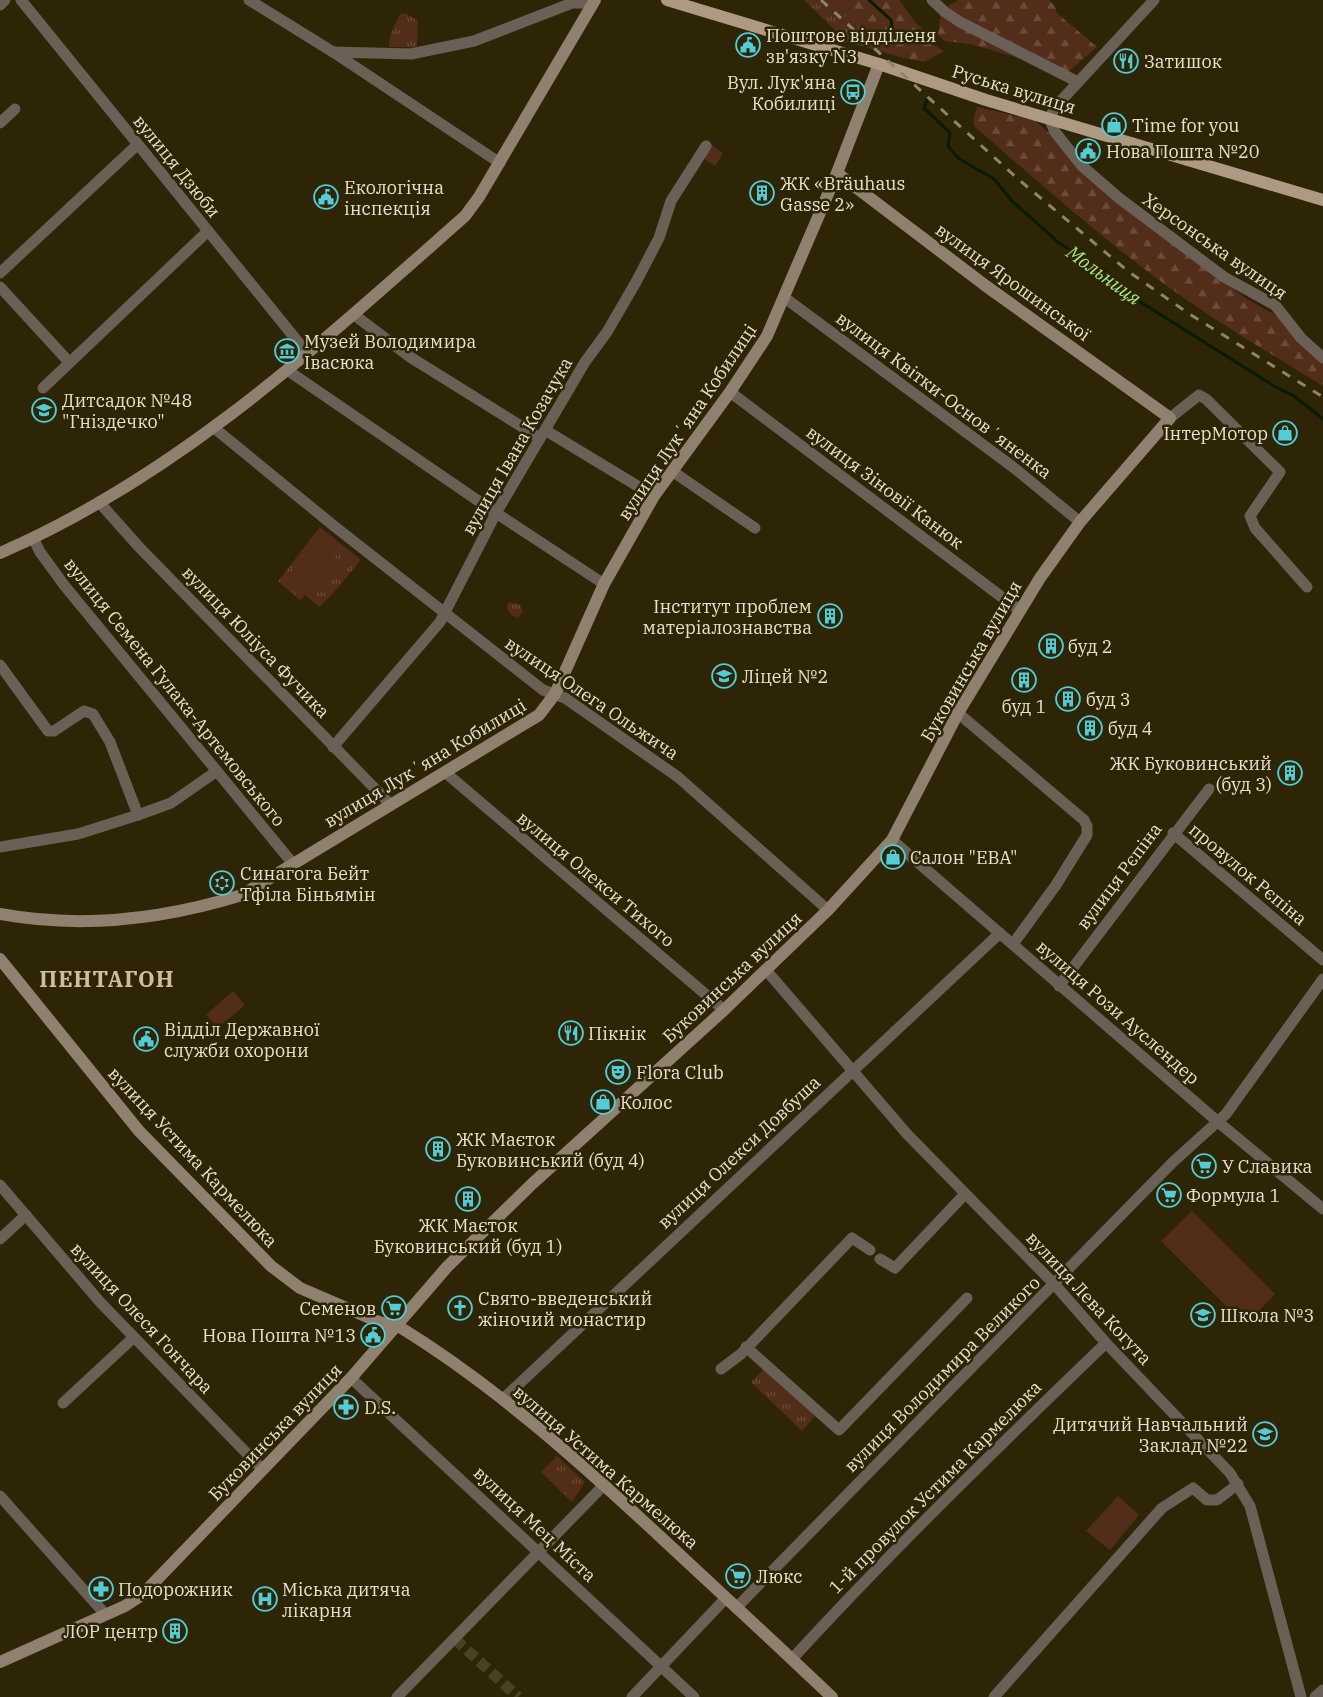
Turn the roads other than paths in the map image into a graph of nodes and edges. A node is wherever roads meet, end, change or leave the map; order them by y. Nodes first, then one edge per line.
1 (5, 0) edge
2 (21, 0) edge
3 (249, 0) edge
4 (667, 0) edge
5 (932, 0) edge
6 (1154, 0) edge
7 (594, 1) edge
8 (0, 5) edge
9 (334, 52) junction
10 (879, 64) junction
11 (1078, 82) junction
12 (15, 110) dead end
13 (1048, 118) junction
14 (0, 123) edge
15 (137, 145) junction
16 (706, 146) dead end
17 (500, 162) junction
18 (837, 173) junction
19 (1323, 200) edge
20 (208, 231) junction
21 (0, 273) edge
22 (0, 287) edge
23 (785, 298) junction
24 (353, 314) junction
25 (307, 353) junction
26 (1323, 358) edge
27 (69, 362) junction
28 (287, 370) junction
29 (43, 388) dead end
30 (730, 392) junction
31 (1170, 418) junction
32 (214, 427) junction
33 (542, 434) junction
34 (672, 471) junction
35 (654, 496) junction
36 (99, 502) junction
37 (496, 513) junction
38 (1080, 522) junction
39 (755, 528) dead end
40 (33, 538) junction
41 (0, 553) edge
42 (604, 584) junction
43 (1307, 587) dead end
44 (1019, 610) junction
45 (444, 614) junction
46 (0, 665) edge
47 (555, 694) junction
48 (958, 712) junction
49 (333, 747) junction
50 (217, 771) junction
51 (446, 773) junction
52 (1209, 788) dead end
53 (391, 805) junction
54 (138, 815) junction
55 (1173, 834) junction
56 (892, 840) junction
57 (0, 847) edge
58 (294, 865) junction
59 (828, 910) junction
60 (0, 914) edge
61 (1000, 933) junction
62 (1013, 944) junction
63 (0, 959) edge
64 (1323, 960) edge
65 (766, 970) junction
66 (1323, 978) edge
67 (1059, 986) junction
68 (724, 1010) junction
69 (851, 1070) junction
70 (1217, 1121) junction
71 (0, 1185) edge
72 (964, 1194) junction
73 (1323, 1209) edge
74 (26, 1215) junction
75 (0, 1239) edge
76 (870, 1250) dead end
77 (880, 1259) dead end
78 (1054, 1285) junction
79 (967, 1298) dead end
80 (398, 1326) junction
81 (133, 1338) junction
82 (1106, 1343) junction
83 (746, 1347) junction
84 (721, 1369) dead end
85 (351, 1378) junction
86 (503, 1399) junction
87 (64, 1403) dead end
88 (263, 1470) junction
89 (605, 1484) junction
90 (1238, 1484) junction
91 (0, 1496) edge
92 (539, 1552) junction
93 (726, 1598) junction
94 (736, 1608) junction
95 (105, 1614) junction
96 (792, 1659) junction
97 (0, 1662) edge
98 (661, 1666) junction
99 (1323, 1690) edge
100 (398, 1697) edge
101 (632, 1697) edge
102 (694, 1697) edge
103 (832, 1697) edge
104 (994, 1697) edge
105 (1301, 1697) edge
106 (1315, 1697) edge

1 - 8 street
2 - 15 street, вулиця Дзюби
3 - 9 street
4 - 10 main road, Руська вулиця
5 - 11 street
6 - 11 street
7 - 9 street
7 - 17 street
9 - 17 street
10 - 13 main road, Руська вулиця
10 - 18 street, вулиця Лукʼяна Кобилиці
11 - 13 street
12 - 14 street
13 - 19 main road, Руська вулиця
13 - 26 street, Херсонська вулиця
15 - 20 street, вулиця Дзюби
15 - 21 street
16 - 33 street, вулиця Івана Козачука
17 - 24 street
18 - 23 street, вулиця Лукʼяна Кобилиці
18 - 31 street, вулиця Ярошинської
20 - 25 street, вулиця Дзюби
20 - 27 street
22 - 27 street
23 - 30 street, вулиця Лукʼяна Кобилиці
23 - 38 street, вулиця Квітки-Основʼяненка
24 - 25 street
24 - 33 street
25 - 28 street
27 - 29 street
28 - 32 street
28 - 37 street
30 - 34 street, вулиця Лукʼяна Кобилиці
30 - 44 street, вулиця Зіновії Канюк
31 - 38 street, Буковинська вулиця
31 - 43 street, Буковинська вулиця
32 - 36 street
32 - 45 street, вулиця Олега Ольжича
33 - 35 street
33 - 37 street, вулиця Івана Козачука
34 - 35 street, вулиця Лукʼяна Кобилиці
34 - 39 street
35 - 42 street, вулиця Лукʼяна Кобилиці
36 - 40 street
36 - 49 street, вулиця Юліуса Фучика
37 - 42 street
37 - 45 street, вулиця Івана Козачука
38 - 44 street, Буковинська вулиця
40 - 41 street
40 - 50 street, вулиця Семена Гулака-Артемовського
42 - 47 street, вулиця Лукʼяна Кобилиці
44 - 48 street, Буковинська вулиця
45 - 47 street, вулиця Олега Ольжича
45 - 49 street, вулиця Івана Козачука
46 - 54 street
47 - 51 street, вулиця Лукʼяна Кобилиці
47 - 59 street, вулиця Олега Ольжича
48 - 56 street, Буковинська вулиця
48 - 62 street
49 - 53 street, вулиця Юліуса Фучика
50 - 54 street
50 - 58 street, вулиця Семена Гулака-Артемовського
51 - 53 street, вулиця Лукʼяна Кобилиці
51 - 68 street, вулиця Олекси Тихого
52 - 55 street, вулиця Рєпіна
53 - 58 street, вулиця Лукʼяна Кобилиці
54 - 57 street
55 - 64 street, провулок Рєпіна
55 - 67 street, вулиця Рєпіна
56 - 59 street, Буковинська вулиця
56 - 61 street, вулиця Рози Ауслендер
58 - 60 street, вулиця Лукʼяна Кобилиці
59 - 65 street, Буковинська вулиця
61 - 62 street, вулиця Рози Ауслендер
61 - 69 street, вулиця Олекси Довбуша
62 - 67 street, вулиця Рози Ауслендер
63 - 80 street, вулиця Устима Кармелюка
65 - 68 street, Буковинська вулиця
65 - 69 street, вулиця Лева Когута
66 - 70 street, вулиця Володимира Великого
67 - 70 street, вулиця Рози Ауслендер
68 - 80 street, Буковинська вулиця
69 - 72 street, вулиця Лева Когута
69 - 86 street, вулиця Олекси Довбуша
70 - 73 street, вулиця Рози Ауслендер
70 - 78 street, вулиця Володимира Великого
71 - 74 street, вулиця Олеся Гончара
72 - 77 street
72 - 78 street, вулиця Лева Когута
74 - 75 street
74 - 81 street, вулиця Олеся Гончара
76 - 83 street
78 - 82 street, вулиця Лева Когута
78 - 94 street, вулиця Володимира Великого
79 - 83 street
80 - 85 street, Буковинська вулиця
80 - 86 street, вулиця Устима Кармелюка
81 - 87 street
81 - 88 street, вулиця Олеся Гончара
82 - 90 street, вулиця Лева Когута
82 - 96 street, 1-й провулок Устима Кармелюка
83 - 84 street
85 - 88 street, Буковинська вулиця
85 - 92 street, вулиця Мец Міста
86 - 89 street, вулиця Устима Кармелюка
88 - 95 street, Буковинська вулиця
89 - 92 street
89 - 93 street, вулиця Устима Кармелюка
90 - 104 street
90 - 105 street, вулиця Лева Когута
91 - 95 street
92 - 98 street, вулиця Мец Міста
92 - 100 street
93 - 94 street, вулиця Устима Кармелюка
93 - 98 street
94 - 96 street, вулиця Устима Кармелюка
95 - 97 street, Буковинська вулиця
96 - 103 street, вулиця Устима Кармелюка
98 - 101 street
98 - 102 street, вулиця Мец Міста
99 - 106 street

